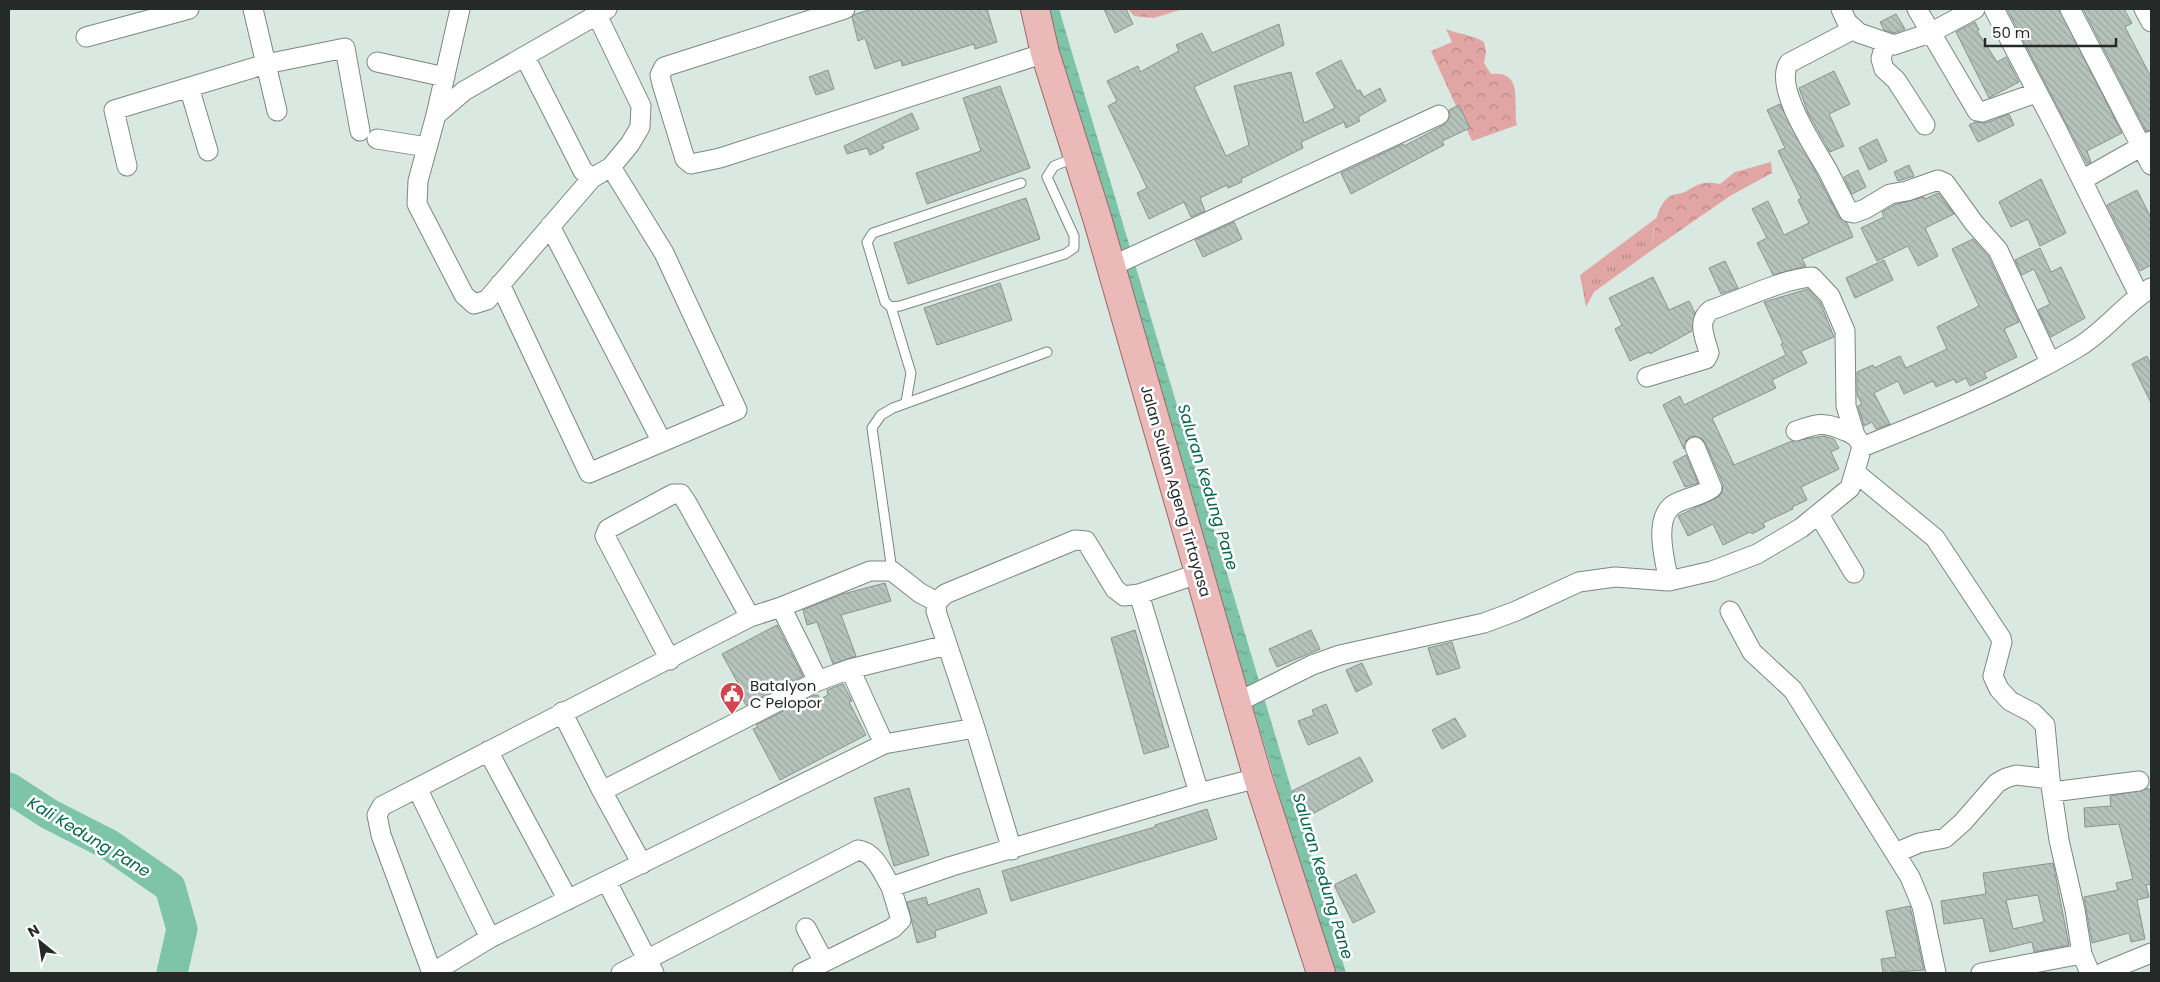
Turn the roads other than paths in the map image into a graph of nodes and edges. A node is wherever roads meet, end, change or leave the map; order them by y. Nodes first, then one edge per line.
1 (189, 9) edge
2 (253, 9) edge
3 (460, 9) edge
4 (846, 9) edge
5 (1034, 9) edge
6 (1841, 9) edge
7 (1917, 9) edge
8 (1975, 9) edge
9 (1994, 9) edge
10 (2070, 9) edge
11 (2144, 9) edge
12 (602, 12) edge
13 (2151, 22) edge
14 (1854, 29) junction
15 (1930, 33) junction
16 (86, 37) dead end
17 (1885, 44) junction
18 (1045, 53) junction
19 (525, 57) junction
20 (377, 62) dead end
21 (266, 64) junction
22 (445, 77) junction
23 (189, 87) junction
24 (2036, 93) junction
25 (277, 111) dead end
26 (436, 115) junction
27 (1439, 115) dead end
28 (1925, 125) dead end
29 (360, 131) dead end
30 (377, 139) dead end
31 (2146, 144) edge
32 (427, 147) junction
33 (208, 150) dead end
34 (1077, 157) junction
35 (2151, 165) edge
36 (127, 166) dead end
37 (611, 167) junction
38 (592, 178) junction
39 (2082, 180) junction
40 (1021, 183) dead end
41 (550, 226) junction
42 (1113, 265) junction
43 (500, 284) junction
44 (2145, 292) edge
45 (891, 307) junction
46 (1047, 352) dead end
47 (2050, 362) junction
48 (1647, 377) dead end
49 (906, 402) junction
50 (1796, 432) dead end
51 (1859, 441) junction
52 (662, 442) junction
53 (1695, 446) dead end
54 (1856, 473) junction
55 (1819, 515) junction
56 (892, 571) junction
57 (1200, 573) junction
58 (1854, 573) dead end
59 (1669, 581) junction
60 (1139, 594) junction
61 (937, 602) junction
62 (781, 607) junction
63 (1730, 611) dead end
64 (750, 618) junction
65 (948, 644) junction
66 (670, 660) junction
67 (850, 669) junction
68 (818, 681) junction
69 (1241, 700) junction
70 (562, 712) junction
71 (975, 728) junction
72 (884, 744) junction
73 (488, 751) junction
74 (1258, 778) junction
75 (2139, 781) dead end
76 (2051, 785) junction
77 (417, 788) junction
78 (602, 791) junction
79 (1199, 793) junction
80 (1012, 850) junction
81 (1895, 853) junction
82 (642, 864) junction
83 (607, 882) junction
84 (891, 888) junction
85 (568, 900) junction
86 (806, 928) dead end
87 (490, 938) junction
88 (2151, 953) edge
89 (2082, 954) junction
90 (824, 962) junction
91 (650, 967) edge
92 (432, 973) edge
93 (621, 973) edge
94 (802, 973) edge
95 (1320, 973) edge
96 (1936, 973) edge
97 (1981, 973) edge
98 (2090, 973) edge
99 (2102, 973) edge

1 - 16 street
2 - 21 street
3 - 22 street
4 - 18 street
5 - 18 main road, Jalan Sultan Ageng Tirtayasa
6 - 14 street
7 - 15 street
8 - 15 street
9 - 24 street
10 - 31 street
11 - 13 street
12 - 19 street
12 - 37 street
14 - 17 street
14 - 47 street
15 - 17 street
15 - 24 street
17 - 28 street
18 - 34 main road, Jalan Sultan Ageng Tirtayasa
19 - 26 street
19 - 38 street
20 - 22 street
21 - 23 street
21 - 25 street
21 - 29 street
22 - 26 street
23 - 33 street
23 - 36 street
24 - 39 street
26 - 32 street
27 - 42 street
30 - 32 street
31 - 35 street
31 - 39 street
32 - 43 street
34 - 42 main road, Jalan Sultan Ageng Tirtayasa
34 - 45 lane
37 - 38 street
37 - 52 street
38 - 41 street
39 - 44 street
40 - 45 lane
41 - 43 street
41 - 52 street
42 - 57 main road, Jalan Sultan Ageng Tirtayasa
43 - 52 street
44 - 47 street
45 - 49 lane
46 - 49 lane
47 - 51 street
48 - 51 street
49 - 56 lane
50 - 51 street
51 - 54 street
53 - 59 street
54 - 55 street
54 - 76 street
55 - 58 street
55 - 59 street
56 - 61 street
56 - 62 street
57 - 60 street
57 - 69 main road, Jalan Sultan Ageng Tirtayasa
59 - 69 street
60 - 61 street
60 - 79 street
61 - 65 street
62 - 64 street
62 - 68 street
63 - 81 street
64 - 66 street
64 - 66 street
65 - 67 street
65 - 71 street
66 - 70 street
67 - 68 street
67 - 72 street
68 - 78 street
69 - 74 main road, Jalan Sultan Ageng Tirtayasa
70 - 73 street
70 - 78 street
71 - 72 street
71 - 80 street
72 - 82 street
73 - 77 street
73 - 85 street
74 - 79 street
74 - 95 main road, Jalan Sultan Ageng Tirtayasa
75 - 76 street
76 - 81 street
76 - 89 street
77 - 87 street
77 - 92 street
78 - 82 street
79 - 80 street
80 - 84 street
81 - 96 street
82 - 83 street
83 - 85 street
83 - 91 street
84 - 90 street
84 - 91 street
85 - 87 street
86 - 90 street
87 - 92 street
88 - 99 street
89 - 97 street
89 - 98 street
90 - 94 street
91 - 93 street

